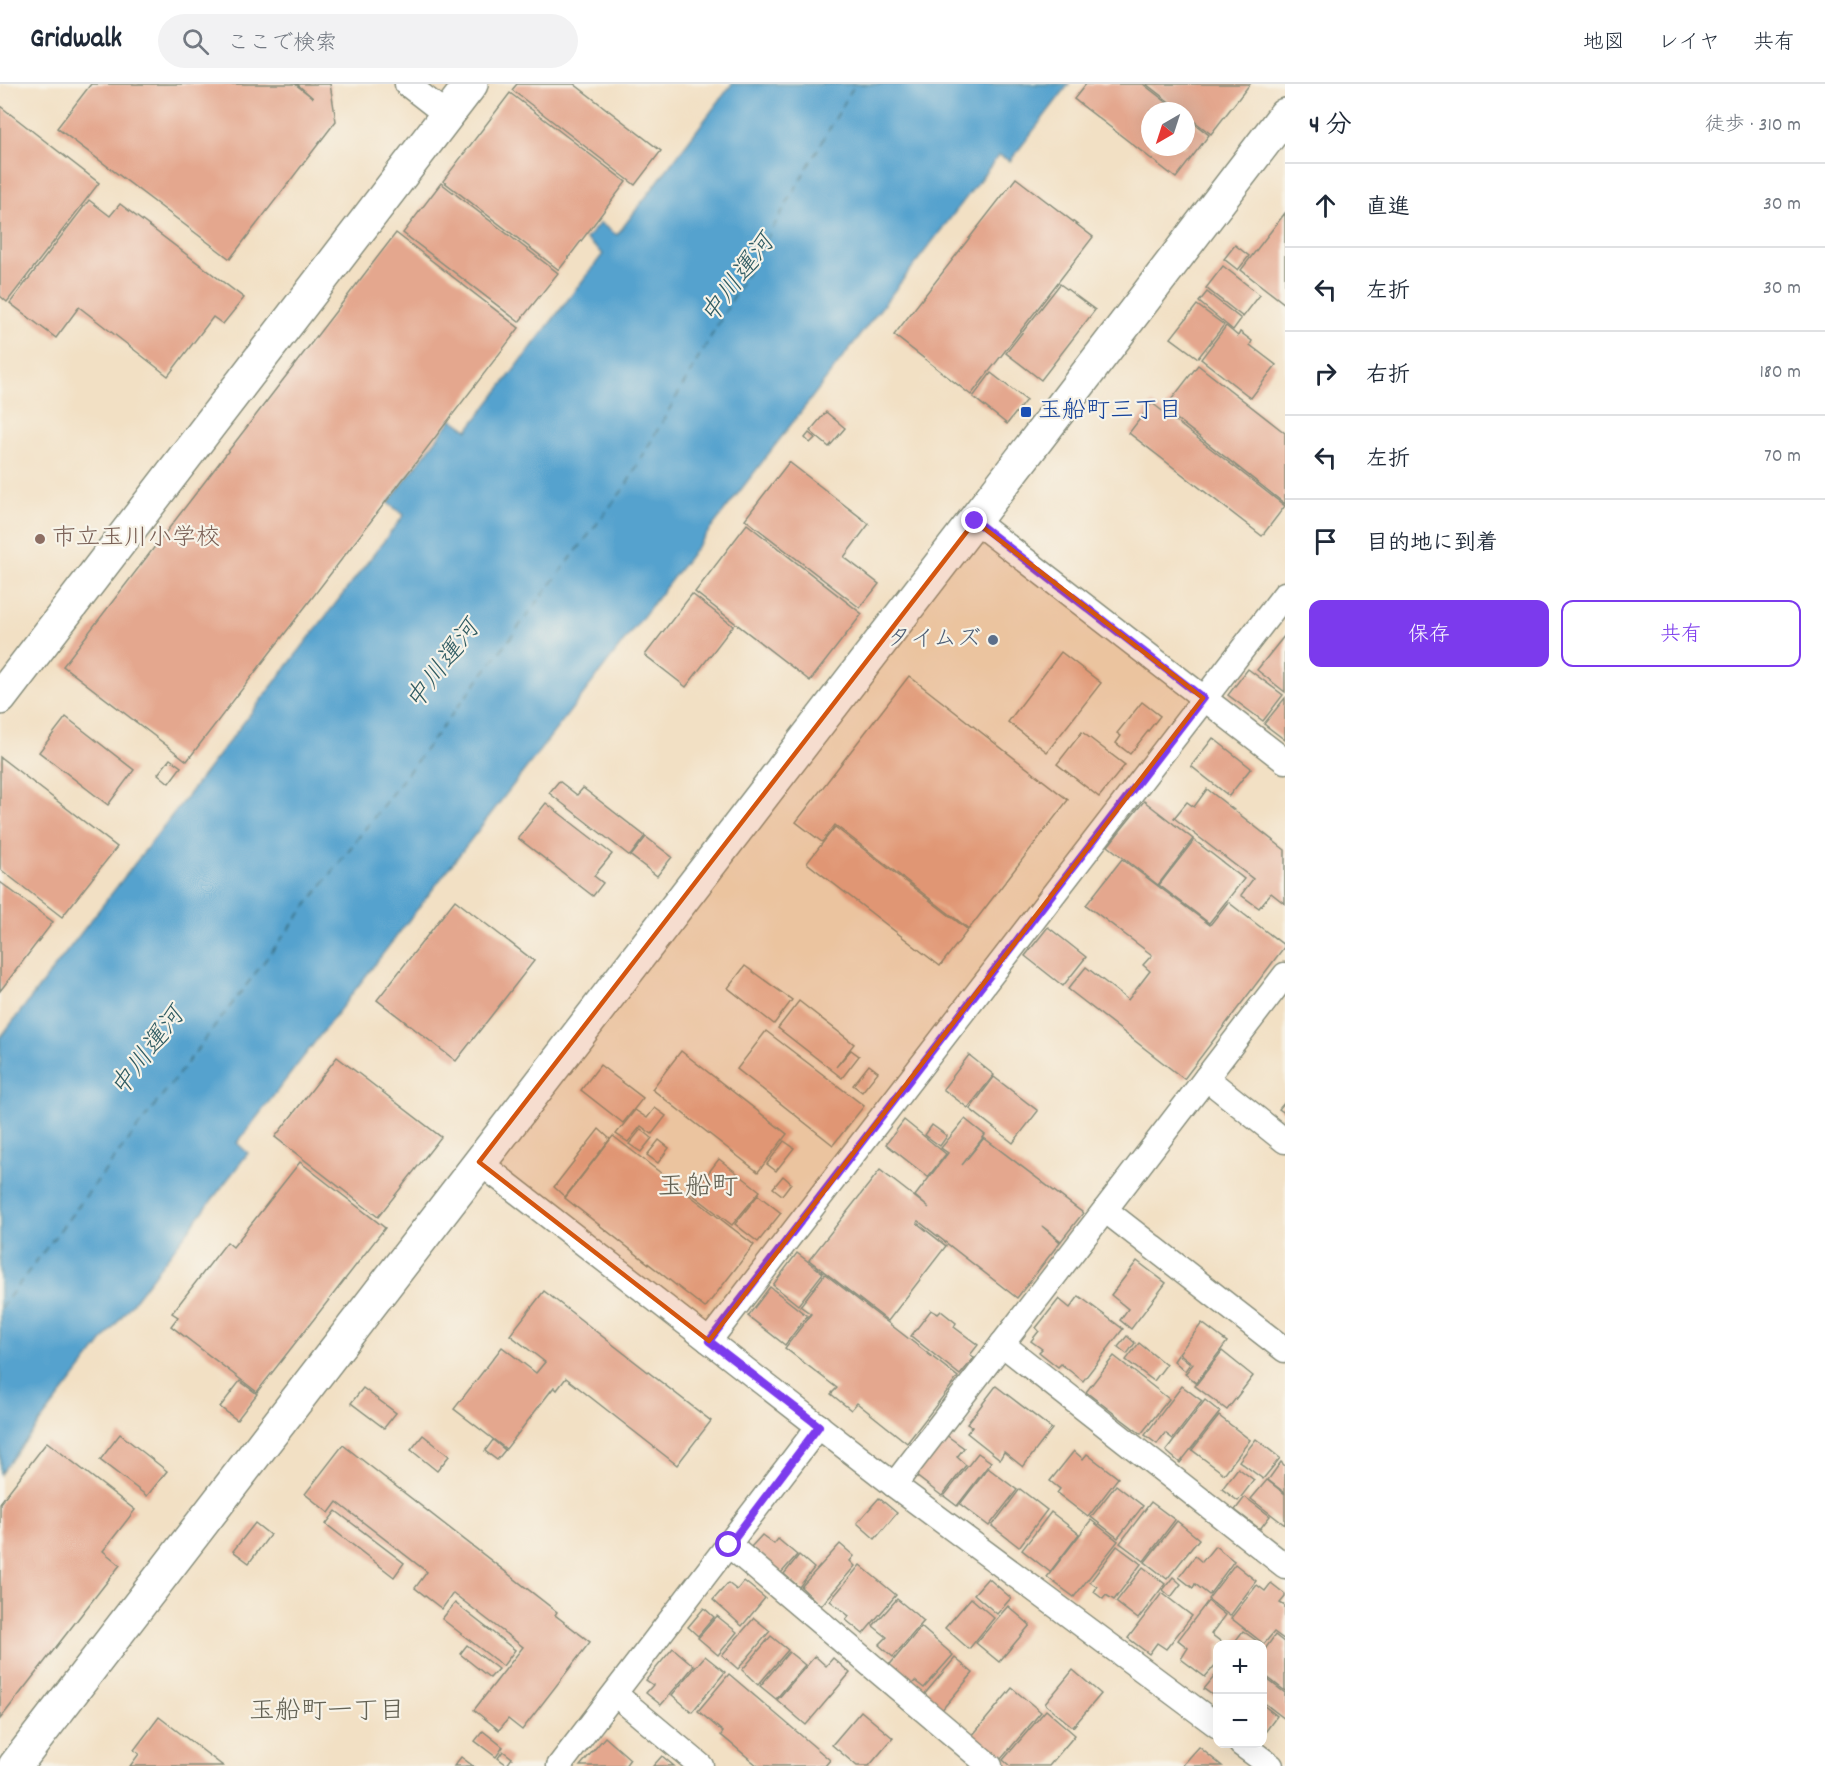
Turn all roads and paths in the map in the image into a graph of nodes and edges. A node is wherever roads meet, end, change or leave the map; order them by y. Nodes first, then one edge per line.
1 (407, 84) edge
2 (471, 84) edge
3 (447, 115) junction
4 (1285, 115) edge
5 (975, 521) junction
6 (1285, 594) edge
7 (0, 698) edge
8 (1203, 698) junction
9 (1285, 761) edge
10 (1285, 975) edge
11 (1206, 1078) junction
12 (1285, 1140) edge
13 (479, 1162) junction
14 (1105, 1210) junction
15 (709, 1341) junction
16 (1002, 1344) junction
17 (1285, 1350) edge
18 (819, 1426) junction
19 (894, 1485) junction
20 (729, 1545) junction
21 (1285, 1566) edge
22 (615, 1694) junction
23 (1213, 1722) edge
24 (1248, 1748) edge
25 (15, 1766) edge
26 (559, 1766) edge
27 (700, 1766) edge
28 (990, 1766) edge
29 (1271, 1766) edge

1 - 3 street
2 - 3 street
3 - 7 street
4 - 5 street
5 - 8 street
5 - 13 street
6 - 8 street
8 - 9 street
8 - 15 street
10 - 11 street
11 - 12 street
11 - 14 street
13 - 15 street
13 - 25 street
14 - 16 street
14 - 17 street
15 - 18 street
16 - 19 street
16 - 21 street
18 - 19 street
18 - 20 street
19 - 23 street
20 - 22 street
20 - 28 street
22 - 26 street
22 - 27 street
24 - 29 street

